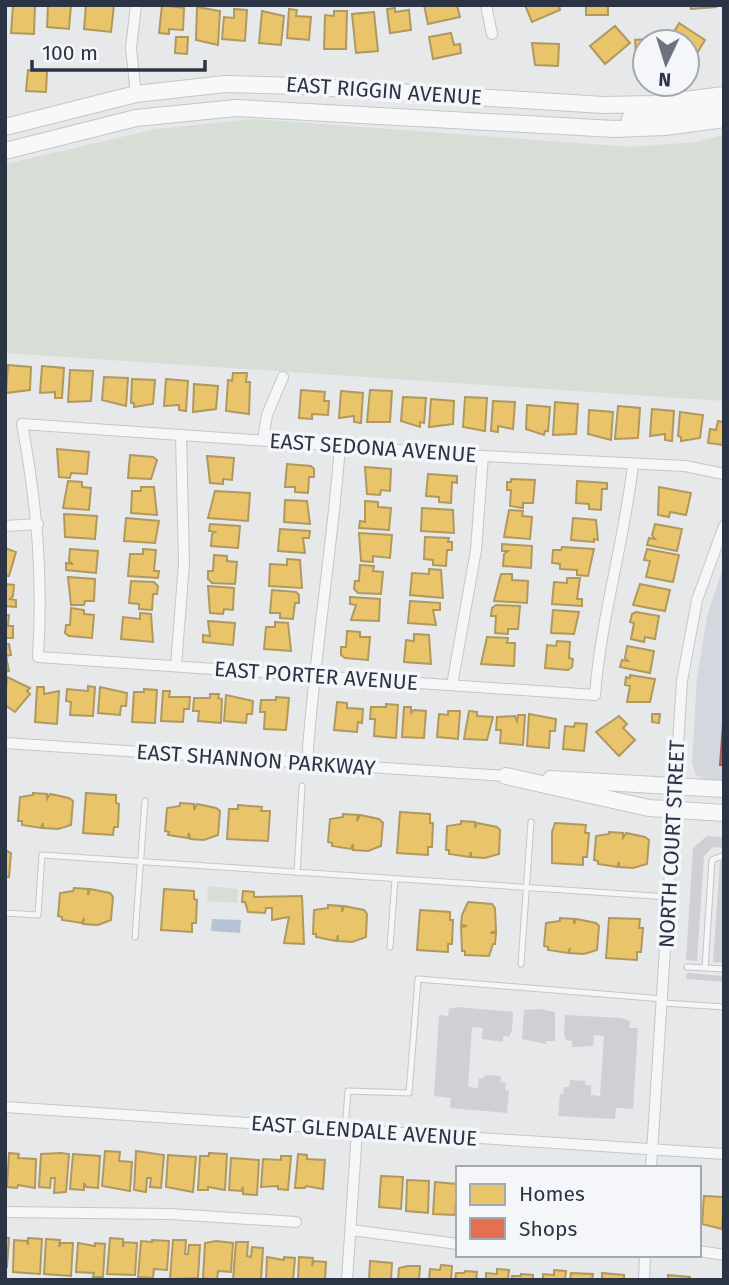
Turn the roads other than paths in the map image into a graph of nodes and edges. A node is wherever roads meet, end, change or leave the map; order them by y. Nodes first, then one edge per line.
1 (136, 5) edge
2 (486, 5) edge
3 (492, 34) dead end
4 (136, 94) junction
5 (724, 95) edge
6 (724, 108) edge
7 (724, 120) edge
8 (5, 127) edge
9 (576, 128) junction
10 (5, 151) edge
11 (283, 376) dead end
12 (181, 435) junction
13 (263, 439) junction
14 (340, 446) junction
15 (483, 456) junction
16 (633, 465) junction
17 (724, 474) edge
18 (38, 524) junction
19 (5, 526) edge
20 (724, 526) edge
21 (176, 666) junction
22 (313, 675) junction
23 (452, 685) junction
24 (5, 743) edge
25 (307, 763) junction
26 (506, 776) junction
27 (302, 786) dead end
28 (676, 786) junction
29 (724, 789) edge
30 (145, 801) dead end
31 (675, 810) junction
32 (724, 813) edge
33 (531, 822) dead end
34 (724, 855) edge
35 (140, 862) junction
36 (297, 873) junction
37 (396, 880) junction
38 (526, 888) junction
39 (669, 897) junction
40 (5, 913) edge
41 (135, 937) dead end
42 (390, 947) dead end
43 (521, 964) dead end
44 (687, 967) dead end
45 (705, 968) junction
46 (724, 970) edge
47 (663, 1001) junction
48 (724, 1007) edge
49 (5, 1107) edge
50 (351, 1131) junction
51 (652, 1149) junction
52 (724, 1154) edge
53 (651, 1166) edge
54 (5, 1212) edge
55 (296, 1222) dead end
56 (351, 1230) junction
57 (456, 1244) edge
58 (701, 1251) edge
59 (724, 1255) edge
60 (645, 1257) edge
61 (347, 1280) edge
62 (644, 1280) edge

1 - 4 street
2 - 3 street
4 - 5 main road, EAST RIGGIN AVENUE
4 - 8 main road, EAST RIGGIN AVENUE
6 - 9 main road
7 - 9 main road, EAST RIGGIN AVENUE
9 - 10 main road, EAST RIGGIN AVENUE
11 - 13 street
12 - 13 street, EAST SEDONA AVENUE
12 - 18 street, EAST SEDONA AVENUE
12 - 21 street
13 - 14 street, EAST SEDONA AVENUE
14 - 15 street, EAST SEDONA AVENUE
14 - 22 street
15 - 16 street, EAST SEDONA AVENUE
15 - 23 street
16 - 17 street, EAST SEDONA AVENUE
16 - 23 street, EAST PORTER AVENUE
18 - 19 street
18 - 21 street, EAST PORTER AVENUE
20 - 28 street, NORTH COURT STREET
21 - 22 street, EAST PORTER AVENUE
22 - 23 street, EAST PORTER AVENUE
22 - 25 street
24 - 25 street, EAST SHANNON PARKWAY
25 - 26 street, EAST SHANNON PARKWAY
26 - 28 main road, EAST SHANNON PARKWAY
26 - 31 main road, EAST SHANNON PARKWAY
27 - 36 lane
28 - 29 main road, EAST SHANNON PARKWAY
28 - 31 street, NORTH COURT STREET
30 - 35 lane
31 - 32 main road, EAST SHANNON PARKWAY
31 - 39 street, NORTH COURT STREET
33 - 38 lane
34 - 45 lane
35 - 36 lane
35 - 40 lane
35 - 41 lane
36 - 37 lane
37 - 38 lane
37 - 42 lane
38 - 39 lane
38 - 43 lane
39 - 47 street, NORTH COURT STREET
44 - 45 lane
45 - 46 lane
47 - 48 lane
47 - 50 lane
47 - 51 street, NORTH COURT STREET
49 - 50 street, EAST GLENDALE AVENUE
50 - 51 street, EAST GLENDALE AVENUE
50 - 56 street
51 - 52 street, EAST GLENDALE AVENUE
51 - 53 street, NORTH COURT STREET
54 - 55 street
56 - 57 street
56 - 61 street
58 - 59 street
60 - 62 street

